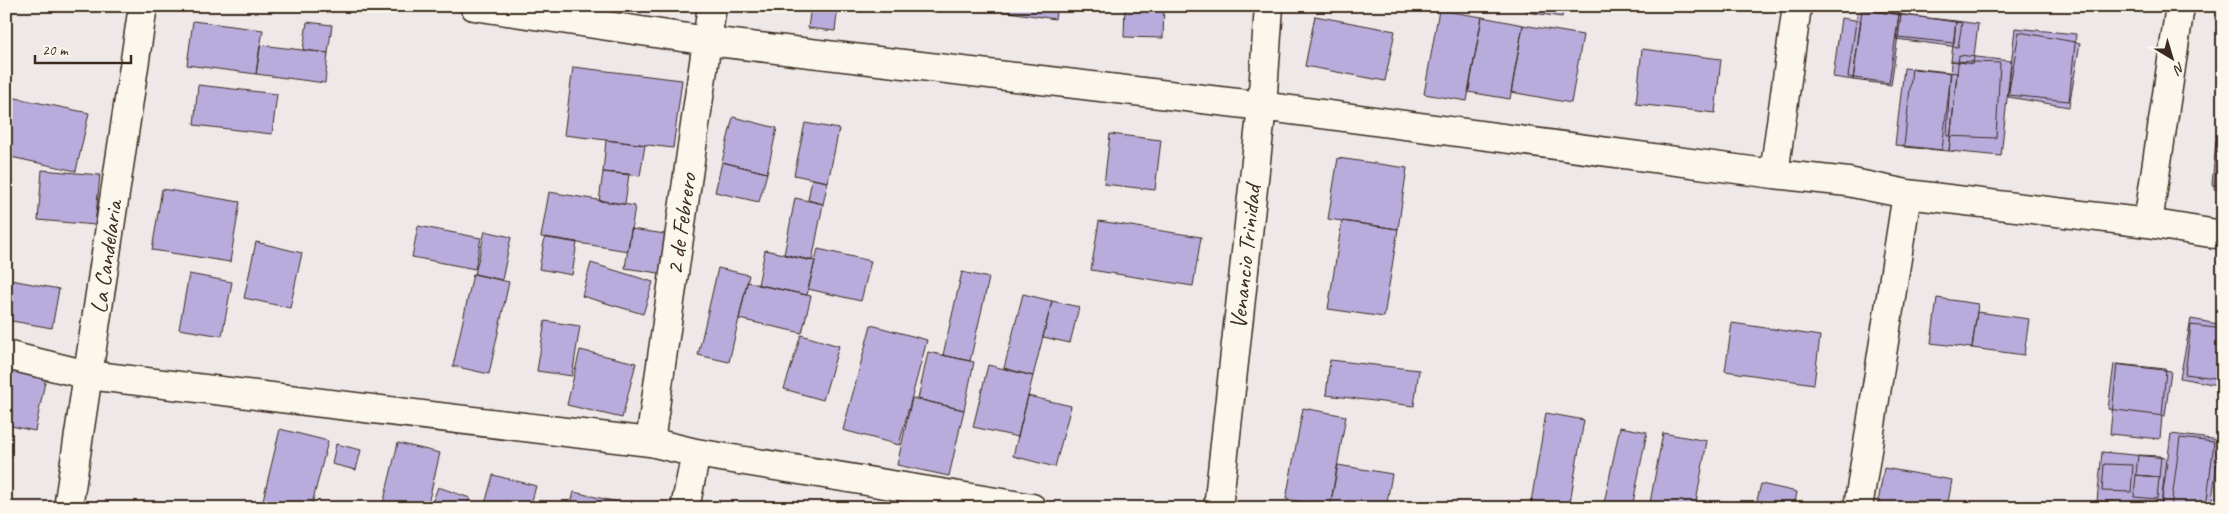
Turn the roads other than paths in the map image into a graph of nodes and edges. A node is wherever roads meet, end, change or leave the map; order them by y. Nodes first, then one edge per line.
1 (142, 6) edge
2 (474, 6) edge
3 (712, 6) edge
4 (1269, 6) edge
5 (1797, 6) edge
6 (2180, 6) edge
7 (708, 41) junction
8 (1262, 106) junction
9 (1774, 174) junction
10 (1907, 194) junction
11 (2148, 223) junction
12 (2223, 235) edge
13 (6, 355) edge
14 (88, 375) junction
15 (650, 442) junction
16 (696, 453) junction
17 (68, 508) edge
18 (685, 508) edge
19 (1032, 508) edge
20 (1218, 508) edge
21 (1858, 508) edge

1 - 14 street, La Candelaria
2 - 7 street
3 - 7 street, 2 de Febrero
4 - 8 street, Venancio Trinidad
5 - 9 street
6 - 11 street
7 - 8 street
7 - 15 street, 2 de Febrero
8 - 9 street
8 - 20 street, Venancio Trinidad
9 - 10 street
10 - 11 street
10 - 21 street
11 - 12 street
13 - 14 street
14 - 15 street
14 - 17 street, La Candelaria
15 - 16 street
16 - 18 street
16 - 19 street

